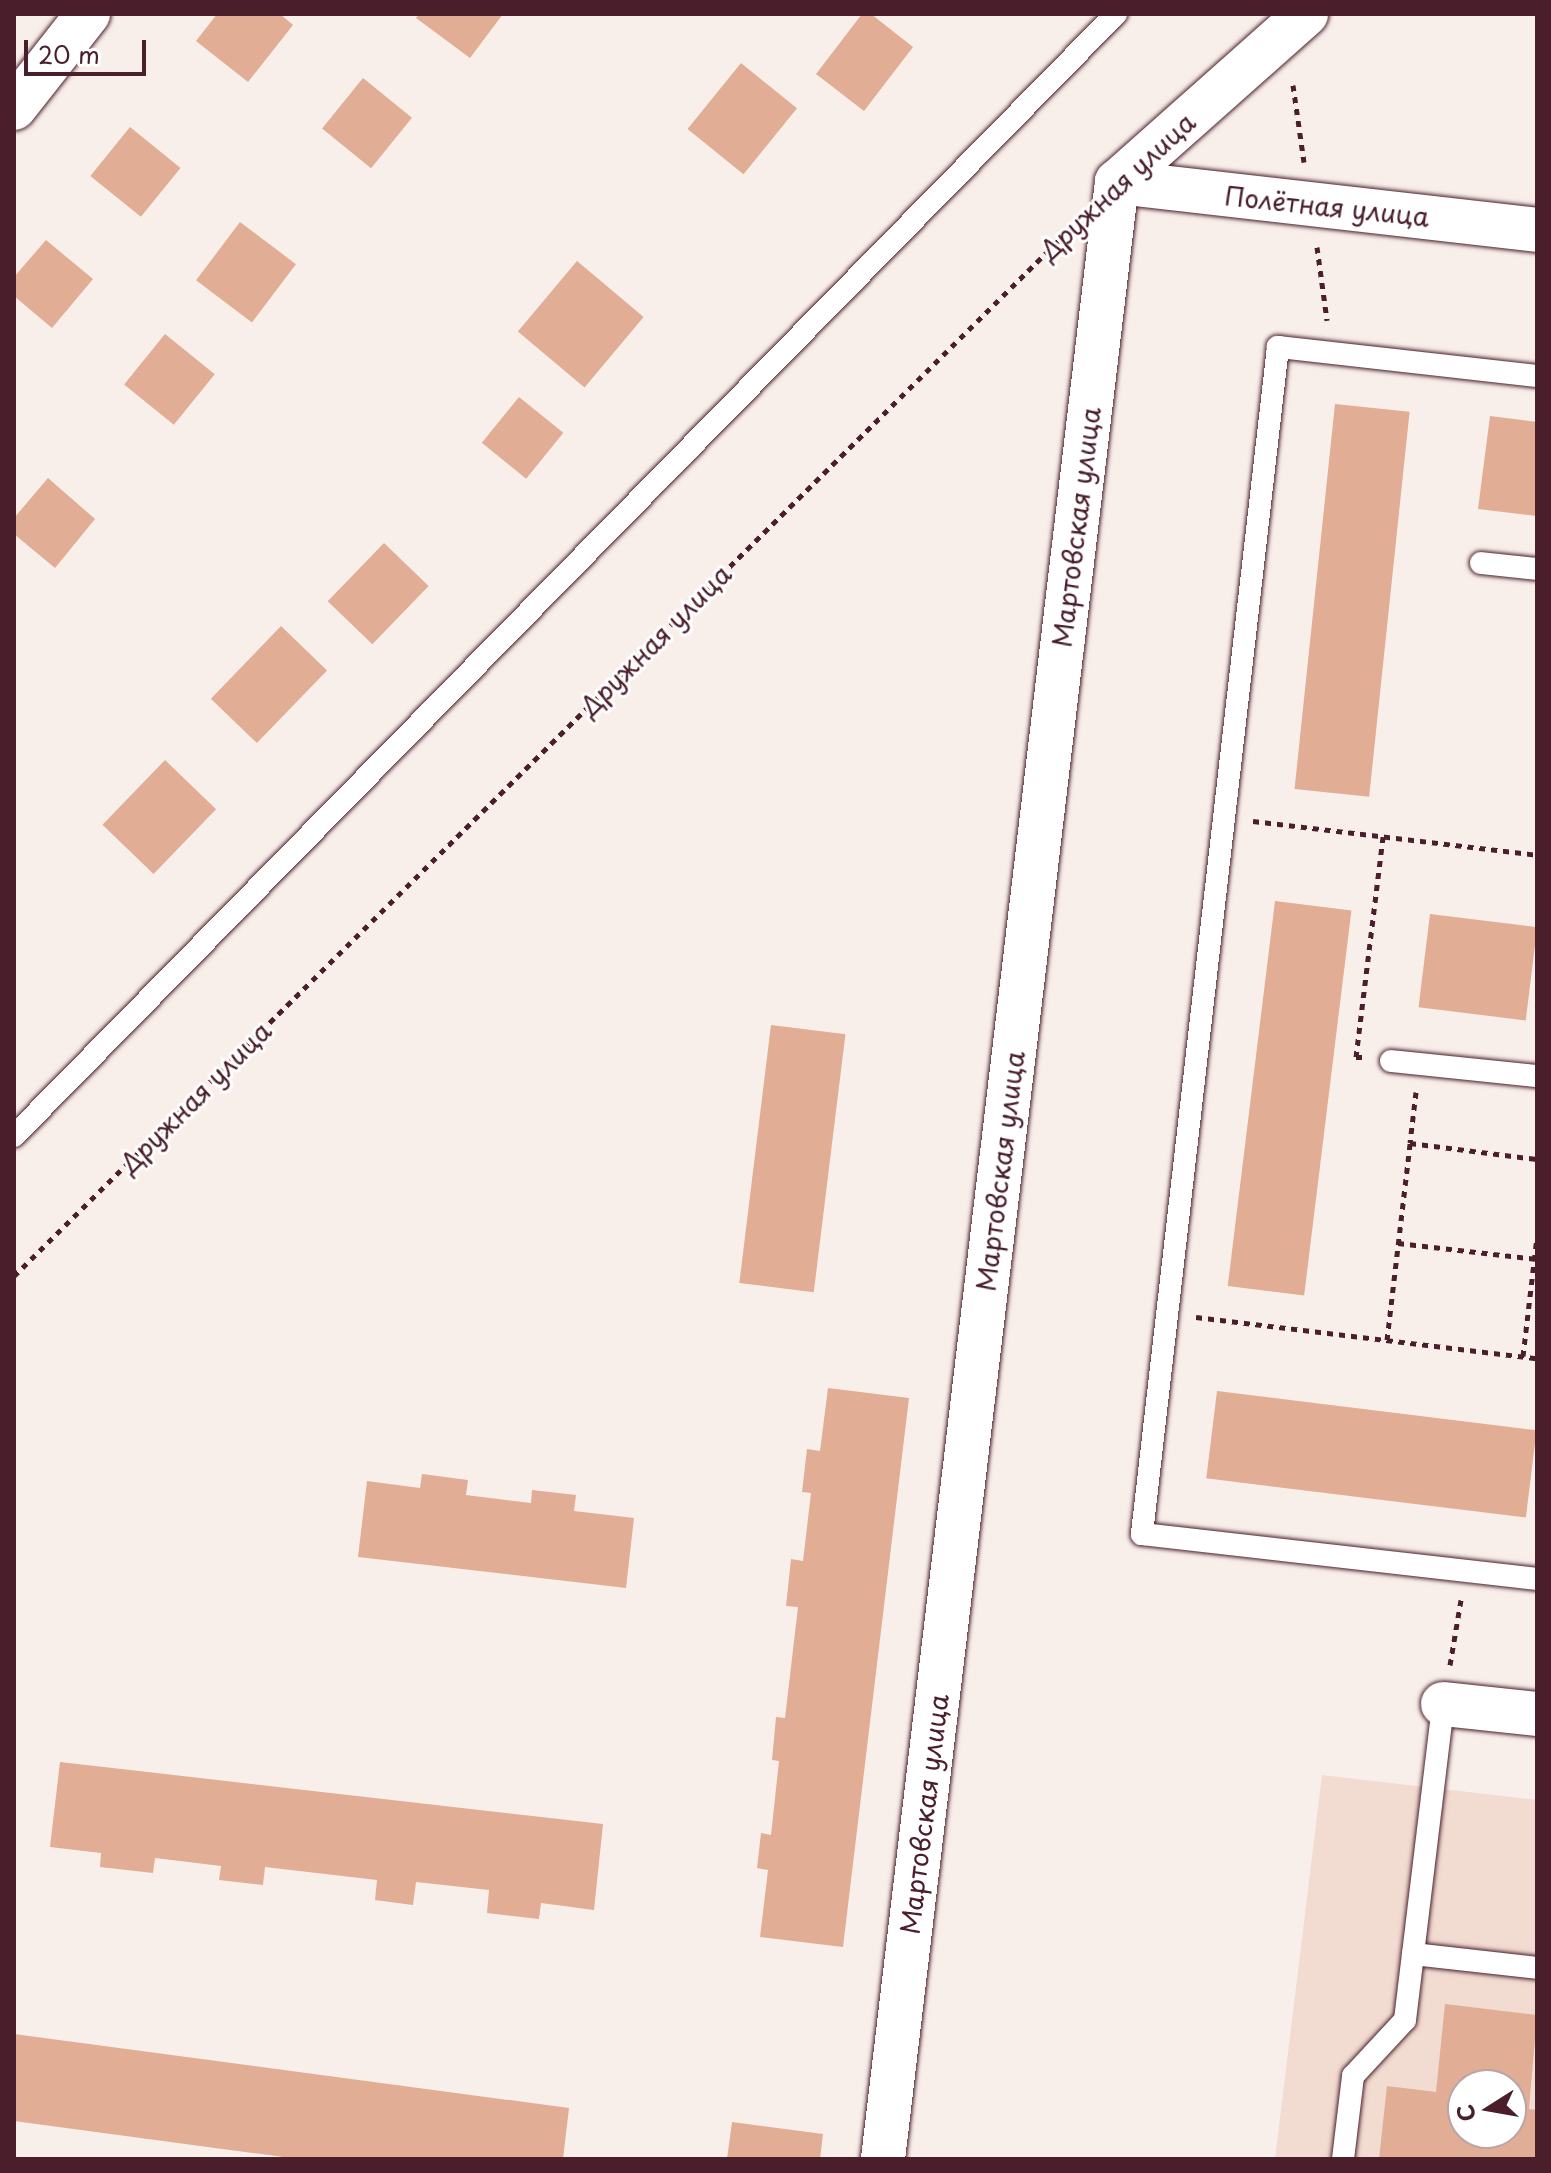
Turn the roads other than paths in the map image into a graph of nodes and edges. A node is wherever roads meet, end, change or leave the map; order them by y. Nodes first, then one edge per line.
1 (88, 14) edge
2 (1116, 14) edge
3 (1306, 14) edge
4 (14, 108) edge
5 (1117, 182) junction
6 (1537, 230) edge
7 (1537, 376) edge
8 (1481, 563) dead end
9 (1537, 569) edge
10 (1391, 1061) road end
11 (1537, 1076) edge
12 (14, 1136) edge
13 (1537, 1579) edge
14 (1443, 1704) joint
15 (1537, 1714) edge
16 (1413, 1954) junction
17 (1537, 1968) edge
18 (883, 2159) edge
19 (1343, 2159) edge

1 - 4 street
2 - 12 lane
3 - 5 street, Дружная улица
5 - 6 street, Полётная улица
5 - 18 street, Мартовская улица
7 - 13 lane
8 - 9 lane
10 - 11 lane
14 - 15 street
14 - 16 lane
16 - 17 lane
16 - 19 lane

